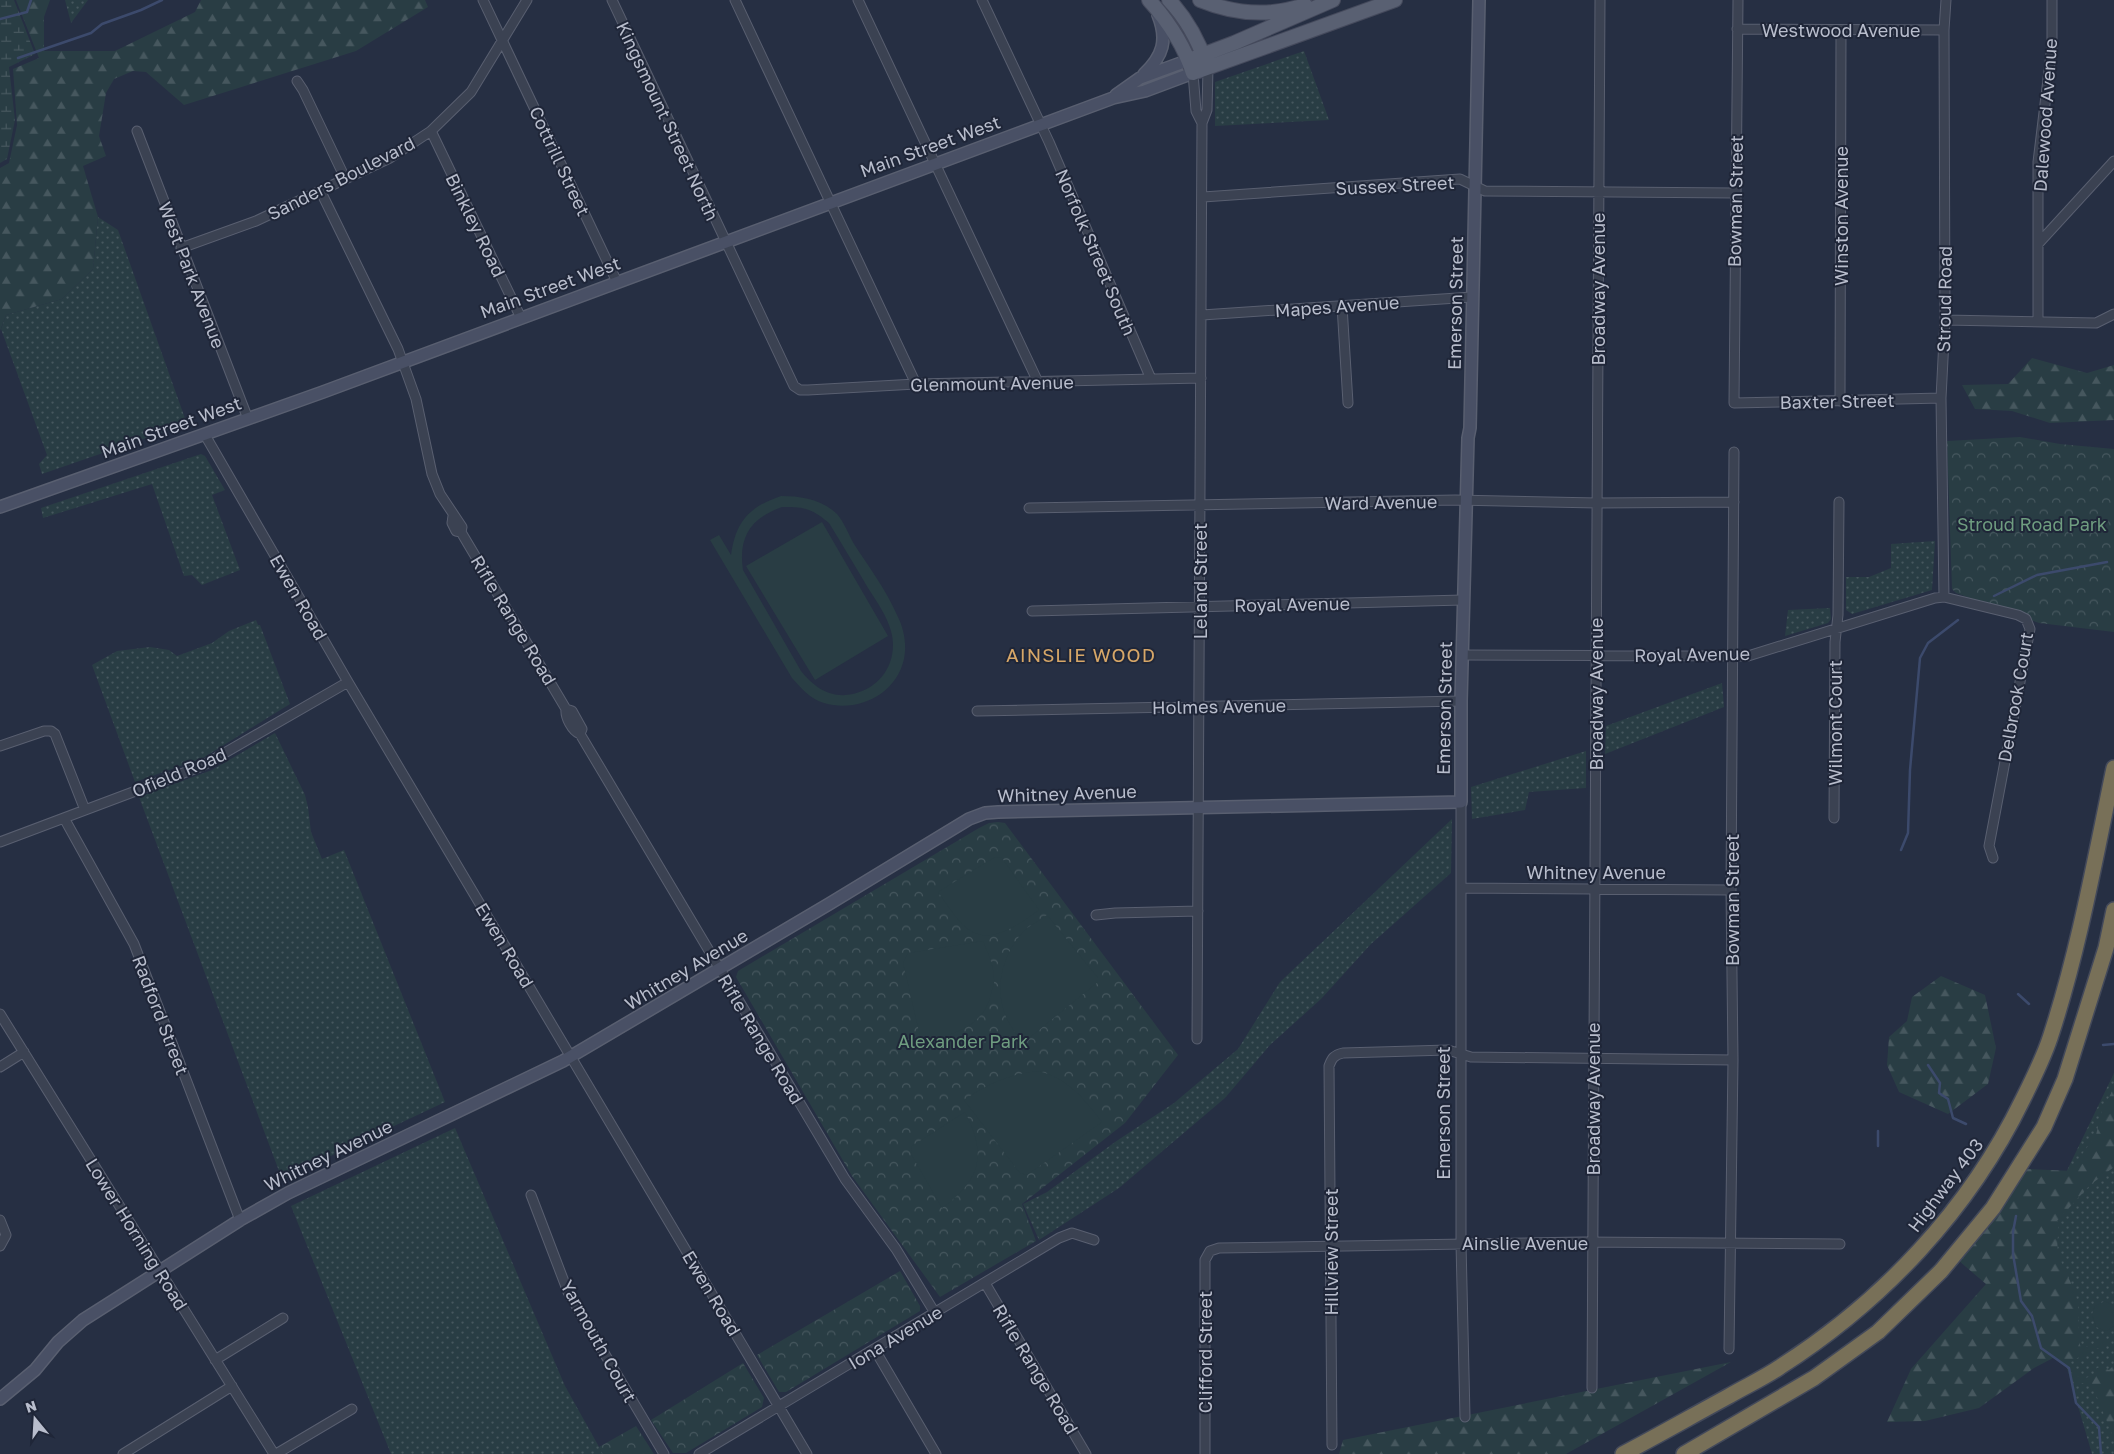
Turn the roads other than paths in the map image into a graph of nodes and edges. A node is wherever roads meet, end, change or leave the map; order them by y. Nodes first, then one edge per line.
1 (483, 0) edge
2 (527, 0) edge
3 (612, 0) edge
4 (735, 0) edge
5 (858, 0) edge
6 (982, 0) edge
7 (1169, 0) edge
8 (1200, 0) edge
9 (1318, 0) edge
10 (1333, 0) edge
11 (1395, 0) edge
12 (1479, 0) edge
13 (1600, 0) edge
14 (1738, 0) edge
15 (1946, 0) edge
16 (2052, 0) edge
17 (1150, 1) edge
18 (1737, 28) junction
19 (1841, 30) junction
20 (1944, 30) junction
21 (503, 41) junction
22 (1203, 55) junction
23 (1191, 67) junction
24 (1208, 68) junction
25 (1140, 78) junction
26 (297, 81) dead end
27 (1112, 98) junction
28 (1202, 123) junction
29 (1041, 124) junction
30 (137, 131) dead end
31 (431, 132) junction
32 (2114, 161) edge
33 (935, 163) junction
34 (345, 178) junction
35 (1475, 187) junction
36 (320, 190) junction
37 (1598, 192) junction
38 (1734, 193) junction
39 (1203, 196) junction
40 (830, 203) junction
41 (725, 242) junction
42 (2038, 244) junction
43 (181, 248) junction
44 (617, 282) junction
45 (1472, 297) junction
46 (1342, 306) junction
47 (2114, 314) edge
48 (1202, 315) junction
49 (521, 318) junction
50 (1945, 320) junction
51 (2038, 321) junction
52 (402, 362) junction
53 (1201, 378) junction
54 (789, 379) joint
55 (1150, 379) junction
56 (1038, 382) junction
57 (916, 384) junction
58 (1941, 398) junction
59 (1840, 401) junction
60 (1348, 402) dead end
61 (1734, 403) joint
62 (248, 419) junction
63 (205, 435) junction
64 (1734, 452) dead end
65 (1466, 500) junction
66 (1734, 502) junction
67 (1839, 502) dead end
68 (1597, 503) junction
69 (1201, 505) junction
70 (0, 507) edge
71 (1029, 508) dead end
72 (1944, 597) junction
73 (1463, 600) junction
74 (1200, 606) junction
75 (1032, 611) dead end
76 (1837, 629) junction
77 (1462, 654) junction
78 (1596, 655) junction
79 (1733, 656) junction
80 (348, 682) junction
81 (1461, 701) junction
82 (1200, 707) junction
83 (977, 711) dead end
84 (0, 746) edge
85 (2114, 768) edge
86 (1461, 802) junction
87 (1199, 807) junction
88 (85, 810) junction
89 (64, 818) junction
90 (1834, 818) dead end
91 (0, 842) edge
92 (1993, 858) dead end
93 (1461, 888) junction
94 (1594, 889) junction
95 (1730, 890) junction
96 (2114, 910) edge
97 (1198, 911) junction
98 (1096, 915) dead end
99 (720, 969) junction
100 (0, 1014) edge
101 (1198, 1039) dead end
102 (24, 1052) junction
103 (1461, 1054) junction
104 (571, 1056) junction
105 (1594, 1058) junction
106 (1733, 1060) junction
107 (0, 1067) edge
108 (531, 1195) dead end
109 (0, 1220) edge
110 (240, 1220) junction
111 (1094, 1240) dead end
112 (1592, 1242) junction
113 (1729, 1242) junction
114 (1461, 1243) junction
115 (1840, 1244) dead end
116 (0, 1246) edge
117 (1331, 1247) junction
118 (1210, 1251) joint
119 (159, 1271) junction
120 (985, 1283) junction
121 (936, 1313) junction
122 (284, 1318) dead end
123 (1730, 1349) dead end
124 (875, 1350) junction
125 (215, 1360) junction
126 (232, 1386) junction
127 (1592, 1388) dead end
128 (0, 1399) edge
129 (779, 1406) junction
130 (352, 1409) dead end
131 (1465, 1417) dead end
132 (1332, 1445) dead end
133 (123, 1454) edge
134 (275, 1454) edge
135 (664, 1454) edge
136 (699, 1454) edge
137 (807, 1454) edge
138 (936, 1454) edge
139 (1086, 1454) edge
140 (1205, 1454) edge
141 (1624, 1454) edge
142 (1684, 1454) edge

1 - 21 street, Cottrill Street
2 - 21 street, Sanders Boulevard
3 - 41 street, Kingsmount Street North
4 - 40 street
5 - 33 street
6 - 29 street, Norfolk Street South
7 - 22 main road
8 - 9 main road
10 - 22 main road, Main Street West
11 - 24 main road, Main Street West
12 - 35 street, Emerson Street
13 - 37 street, Broadway Avenue
14 - 18 street, Bowman Street
15 - 20 street, Stroud Road
16 - 42 street, Dalewood Avenue
17 - 23 main road
17 - 25 street
18 - 19 street, Westwood Avenue
18 - 38 street, Bowman Street
19 - 20 street, Westwood Avenue
19 - 59 street, Winston Avenue
20 - 50 street, Stroud Road
21 - 31 street, Sanders Boulevard
21 - 44 street, Cottrill Street
22 - 23 main road, Main Street West
22 - 24 main road
23 - 24 main road, Main Street West
23 - 25 street, Main Street West
23 - 27 street, Main Street West
23 - 28 street, Leland Street
24 - 28 street, Leland Street
25 - 27 street, Main Street West
26 - 34 street
27 - 29 street, Main Street West
28 - 39 street, Leland Street
29 - 33 street, Main Street West
29 - 55 street, Norfolk Street South
30 - 43 street, West Park Avenue
31 - 34 street, Sanders Boulevard
31 - 49 street, Binkley Road
32 - 42 street
33 - 40 street, Main Street West
33 - 56 street
34 - 36 street, Sanders Boulevard
35 - 37 street, Sussex Street
35 - 39 street, Sussex Street
35 - 45 street, Emerson Street
36 - 43 street, Sanders Boulevard
36 - 52 street, Rifle Range Road
37 - 38 street, Sussex Street
37 - 68 street, Broadway Avenue
38 - 61 street, Bowman Street
39 - 48 street, Leland Street
40 - 41 street, Main Street West
40 - 57 street
41 - 44 street, Main Street West
41 - 54 street, Kingsmount Street North
42 - 51 street, Dalewood Avenue
43 - 62 street, West Park Avenue
44 - 49 street, Main Street West
45 - 46 street, Mapes Avenue
45 - 65 street, Emerson Street
46 - 48 street, Mapes Avenue
46 - 60 street
47 - 51 street
48 - 53 street, Leland Street
49 - 52 street, Main Street West
50 - 51 street
50 - 58 street, Stroud Road
52 - 62 street, Main Street West
52 - 99 street, Rifle Range Road
53 - 55 street, Glenmount Avenue
53 - 69 street, Leland Street
54 - 57 street, Glenmount Avenue
55 - 56 street, Glenmount Avenue
56 - 57 street, Glenmount Avenue
58 - 59 street, Baxter Street
58 - 72 street, Stroud Road
59 - 61 street, Baxter Street
62 - 63 street, Main Street West
63 - 70 street, Main Street West
63 - 80 street, Ewen Road
64 - 66 street, Bowman Street
65 - 68 street, Ward Avenue
65 - 69 street, Ward Avenue
65 - 73 street, Emerson Street
66 - 68 street, Ward Avenue
66 - 79 street, Bowman Street
67 - 76 street, Wilmont Court
68 - 78 street, Broadway Avenue
69 - 71 street, Ward Avenue
69 - 74 street, Leland Street
72 - 76 street, Royal Avenue
72 - 92 street, Delbrook Court
73 - 74 street, Royal Avenue
73 - 77 street, Emerson Street
74 - 75 street, Royal Avenue
74 - 82 street, Leland Street
76 - 79 street, Royal Avenue
76 - 90 street, Wilmont Court
77 - 78 street, Royal Avenue
77 - 81 street, Emerson Street
78 - 79 street, Royal Avenue
78 - 94 street, Broadway Avenue
79 - 95 street, Bowman Street
80 - 88 street, Ofield Road
80 - 104 street, Ewen Road
81 - 82 street, Holmes Avenue
81 - 86 street, Emerson Street
82 - 83 street, Holmes Avenue
82 - 87 street, Leland Street
84 - 88 street
85 - 141 highway, Highway 403
86 - 87 street, Whitney Avenue
86 - 93 street, Emerson Street
87 - 97 street, Leland Street
87 - 99 street, Whitney Avenue
88 - 89 street, Ofield Road
89 - 91 street, Ofield Road
89 - 110 street, Radford Street
93 - 94 street, Whitney Avenue
93 - 103 street, Emerson Street
94 - 95 street, Whitney Avenue
94 - 105 street, Broadway Avenue
95 - 106 street, Bowman Street
96 - 142 highway
97 - 98 street
97 - 101 street, Leland Street
99 - 104 street, Whitney Avenue
99 - 121 street, Rifle Range Road
100 - 102 street, Lower Horning Road
102 - 107 street
102 - 119 street, Lower Horning Road
103 - 105 street
103 - 114 street, Emerson Street
103 - 117 street, Hillview Street
104 - 110 street, Whitney Avenue
104 - 129 street, Ewen Road
105 - 106 street
105 - 112 street, Broadway Avenue
106 - 113 street, Bowman Street
108 - 135 street, Yarmouth Court
109 - 116 street
110 - 119 street, Whitney Avenue
111 - 120 street, Iona Avenue
112 - 113 street, Ainslie Avenue
112 - 114 street, Ainslie Avenue
112 - 127 street, Broadway Avenue
113 - 115 street, Ainslie Avenue
113 - 123 street, Bowman Street
114 - 117 street, Ainslie Avenue
114 - 131 street, Emerson Street
117 - 118 street, Ainslie Avenue
117 - 132 street, Hillview Street
118 - 140 street, Clifford Street
119 - 125 street, Lower Horning Road
119 - 128 street, Whitney Avenue
120 - 121 street, Iona Avenue
120 - 139 street, Rifle Range Road
121 - 124 street, Iona Avenue
122 - 125 street
124 - 129 street, Iona Avenue
124 - 138 street
125 - 126 street, Lower Horning Road
126 - 133 street
126 - 134 street, Lower Horning Road
129 - 136 street, Iona Avenue
129 - 137 street, Ewen Road
130 - 134 street

